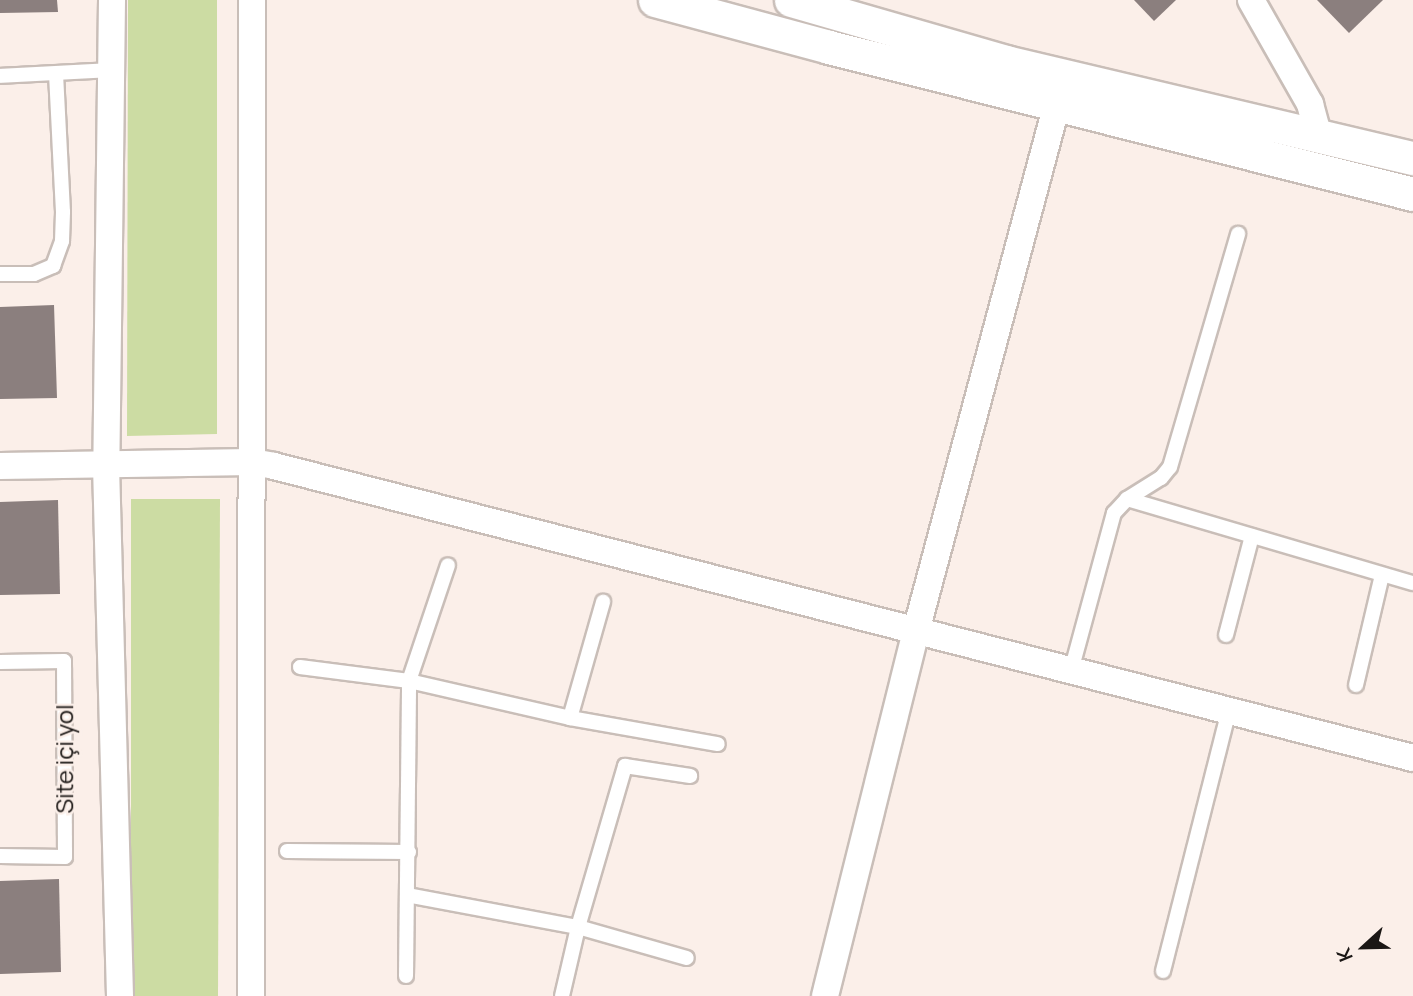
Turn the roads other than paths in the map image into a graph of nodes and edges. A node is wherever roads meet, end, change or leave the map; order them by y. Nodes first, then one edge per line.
1 (112, 0) edge
2 (252, 0) edge
3 (655, 0) edge
4 (791, 0) edge
5 (1251, 0) edge
6 (110, 70) junction
7 (55, 75) junction
8 (0, 76) edge
9 (1057, 104) junction
10 (1318, 133) junction
11 (1413, 158) edge
12 (1413, 194) edge
13 (1238, 234) dead end
14 (0, 274) edge
15 (252, 462) junction
16 (106, 465) junction
17 (0, 466) edge
18 (1127, 499) junction
19 (1252, 536) junction
20 (448, 565) dead end
21 (1382, 575) junction
22 (1413, 583) edge
23 (603, 601) dead end
24 (916, 631) junction
25 (1226, 635) dead end
26 (0, 662) edge
27 (300, 667) dead end
28 (1071, 671) junction
29 (410, 681) junction
30 (1356, 685) dead end
31 (1229, 711) junction
32 (570, 718) junction
33 (718, 744) dead end
34 (1413, 758) edge
35 (690, 776) dead end
36 (287, 851) dead end
37 (409, 852) junction
38 (0, 856) edge
39 (407, 895) junction
40 (578, 927) junction
41 (687, 958) dead end
42 (1163, 971) dead end
43 (406, 976) dead end
44 (120, 996) edge
45 (251, 996) edge
46 (562, 996) edge
47 (825, 996) edge

1 - 6 street
2 - 15 street
3 - 9 street
4 - 10 street
5 - 10 street
6 - 7 lane
6 - 16 street
7 - 8 lane
7 - 14 lane
9 - 12 street
9 - 24 street
10 - 11 street
13 - 18 lane
15 - 16 street
15 - 24 street
15 - 45 street
16 - 17 street
16 - 44 street
18 - 19 lane
18 - 28 lane
19 - 21 lane
19 - 25 lane
20 - 29 lane
21 - 22 lane
21 - 30 lane
23 - 32 lane
24 - 28 street
24 - 47 street
26 - 38 lane, Site içi yol
27 - 29 lane
28 - 31 street
29 - 32 lane
29 - 37 lane
31 - 34 street
31 - 42 lane
32 - 33 lane
35 - 40 lane
36 - 37 lane
37 - 39 lane
39 - 40 lane
39 - 43 lane
40 - 41 lane
40 - 46 lane

